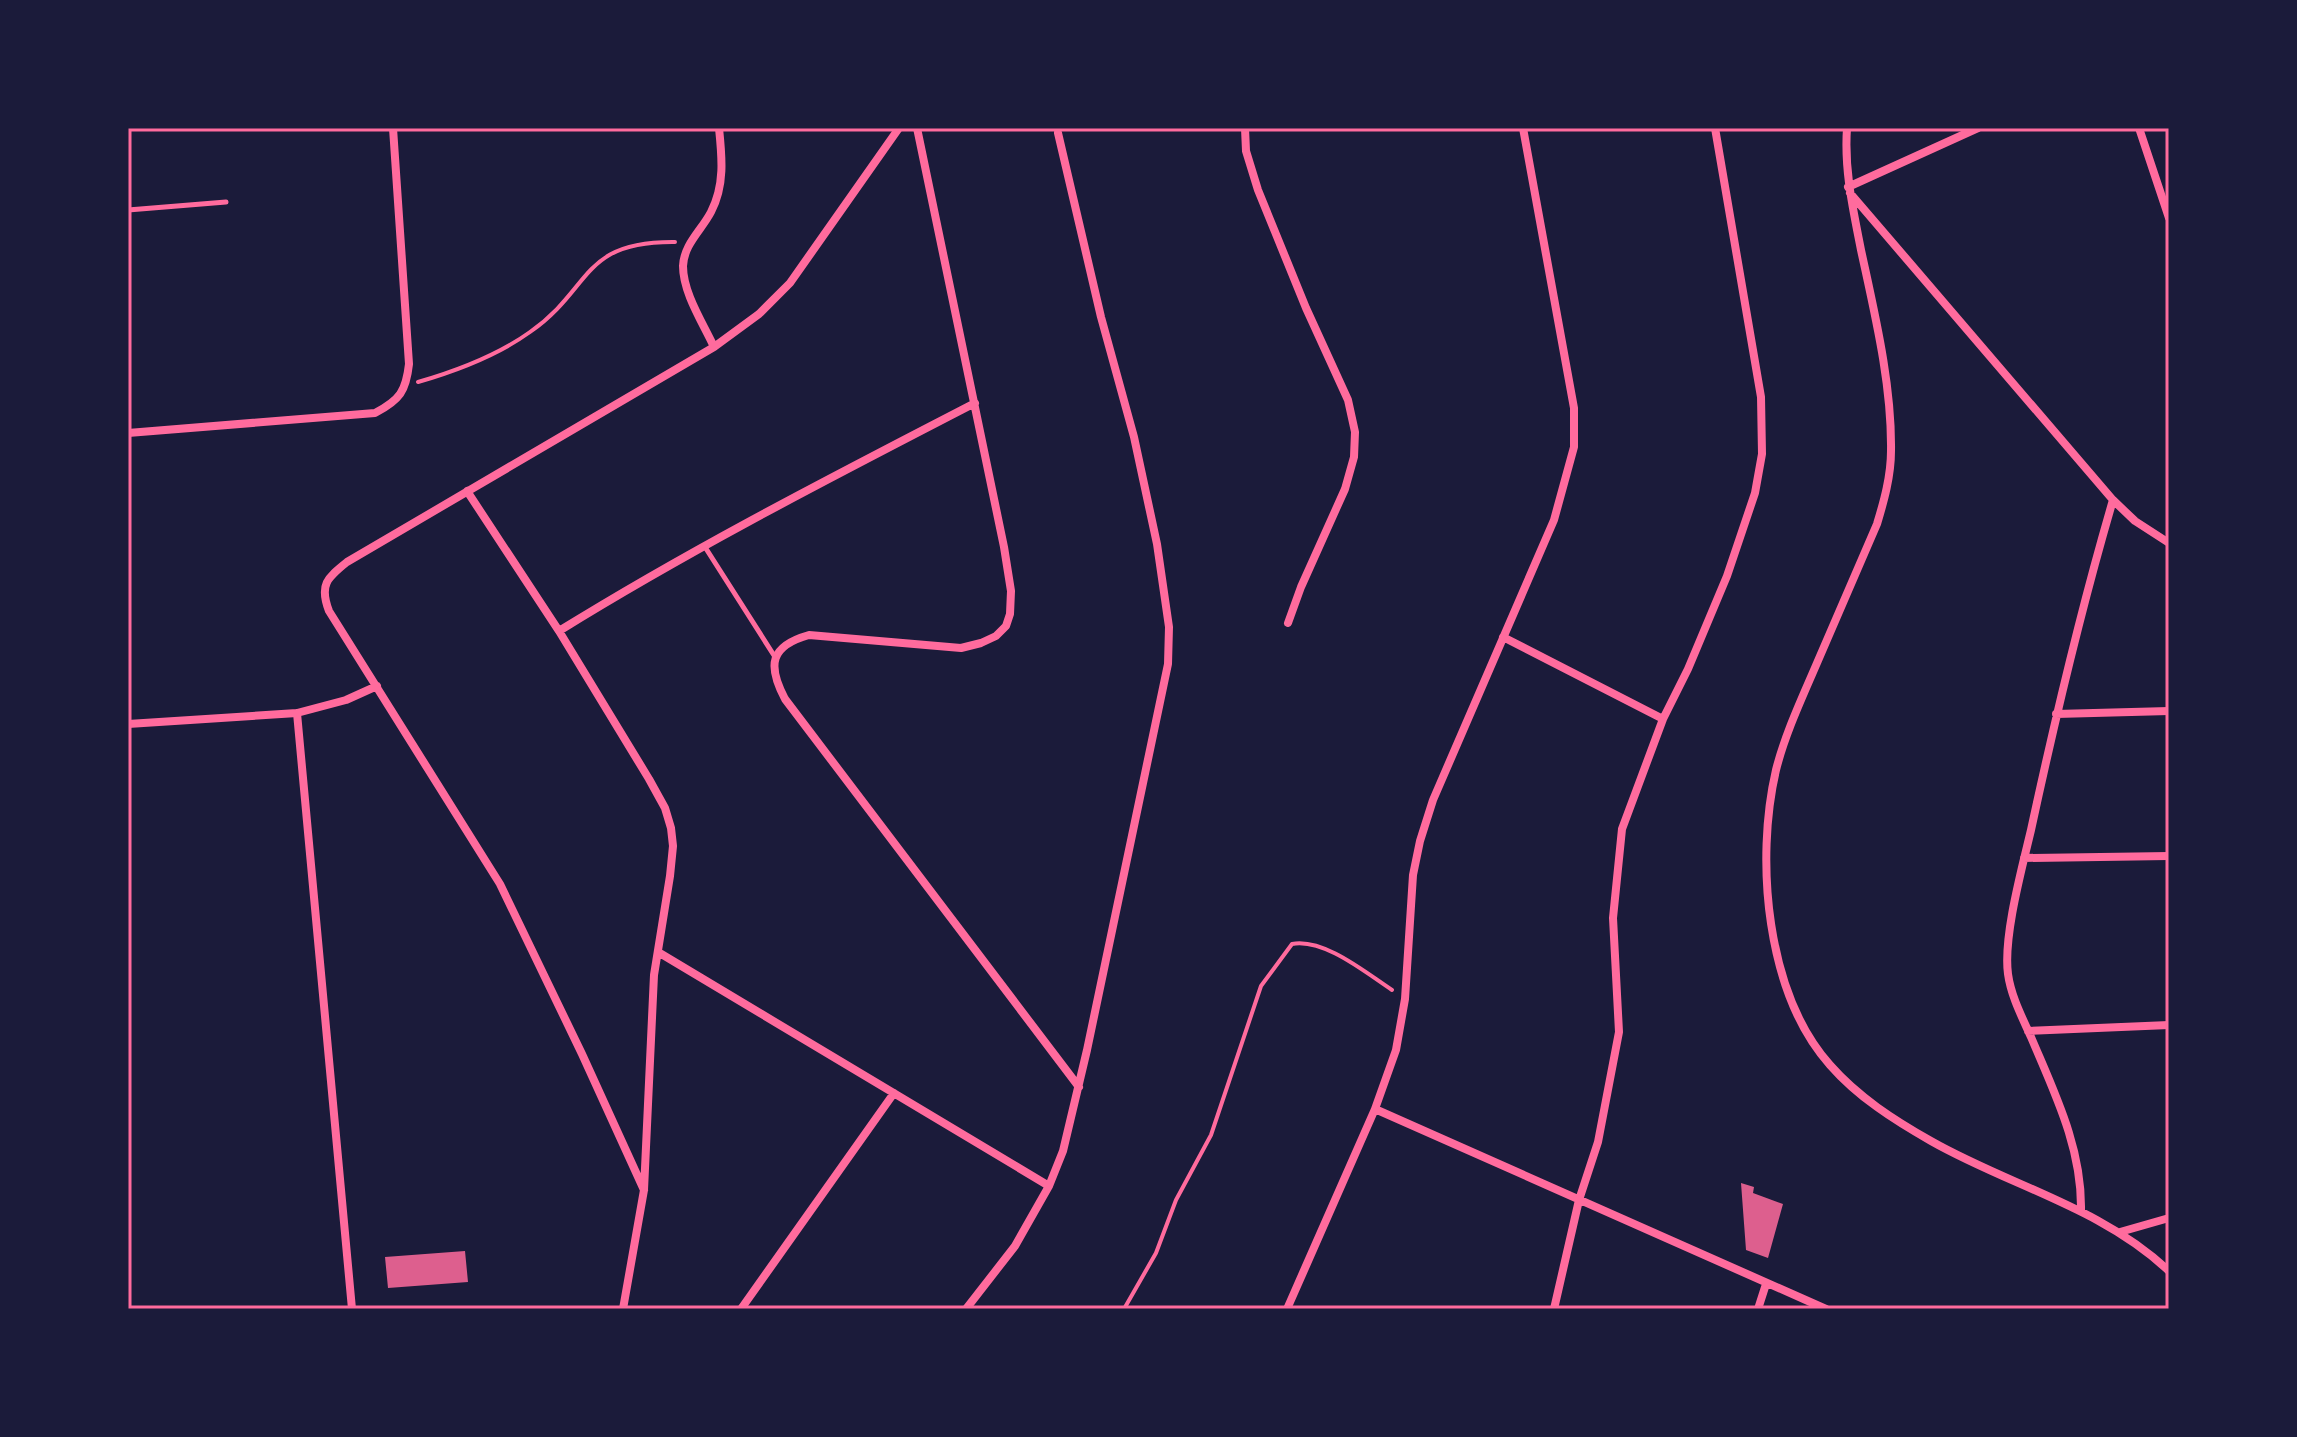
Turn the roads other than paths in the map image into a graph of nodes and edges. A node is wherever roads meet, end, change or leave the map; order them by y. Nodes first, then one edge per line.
1 (393, 128) edge
2 (719, 128) edge
3 (899, 128) edge
4 (917, 128) edge
5 (1245, 128) edge
6 (1523, 128) edge
7 (1715, 128) edge
8 (1847, 128) edge
9 (1978, 128) edge
10 (2139, 128) edge
11 (1058, 133) dead end
12 (1849, 189) junction
13 (226, 202) dead end
14 (128, 210) edge
15 (2169, 218) edge
16 (714, 347) junction
17 (975, 403) junction
18 (128, 433) edge
19 (467, 491) junction
20 (2113, 500) junction
21 (2169, 543) edge
22 (705, 546) junction
23 (1288, 623) dead end
24 (559, 631) junction
25 (1503, 637) junction
26 (775, 657) junction
27 (377, 686) junction
28 (2169, 711) edge
29 (297, 713) junction
30 (2056, 714) junction
31 (1663, 719) junction
32 (128, 724) edge
33 (2169, 856) edge
34 (2024, 858) junction
35 (658, 952) junction
36 (2169, 1025) edge
37 (2028, 1031) junction
38 (1079, 1087) junction
39 (894, 1093) junction
40 (1375, 1109) junction
41 (1049, 1186) junction
42 (644, 1190) junction
43 (1579, 1200) junction
44 (2081, 1210) junction
45 (2169, 1218) edge
46 (2120, 1232) junction
47 (2169, 1271) edge
48 (1766, 1284) junction
49 (352, 1309) edge
50 (623, 1309) edge
51 (741, 1309) edge
52 (966, 1309) edge
53 (1287, 1309) edge
54 (1554, 1309) edge
55 (1758, 1309) edge
56 (1826, 1309) edge

1 - 18 street
2 - 16 street
3 - 16 street
4 - 17 street
5 - 23 street
6 - 25 street
7 - 31 street
8 - 12 street
9 - 12 street
10 - 15 street
11 - 38 street
12 - 20 street
12 - 44 street
13 - 14 lane
16 - 19 street
17 - 22 street
17 - 26 street
19 - 24 street
19 - 27 street
20 - 21 street
20 - 30 street
22 - 24 street
22 - 26 lane
24 - 35 street
25 - 31 street
25 - 40 street
26 - 38 street
27 - 29 street
27 - 42 street
28 - 30 street
29 - 32 street
29 - 49 street
30 - 34 street
31 - 43 street
33 - 34 street
34 - 37 street
35 - 39 street
35 - 42 street
36 - 37 street
37 - 44 street
38 - 41 street
39 - 41 street
39 - 51 street
40 - 43 street
40 - 53 street
41 - 52 street
42 - 50 street
43 - 48 street
43 - 54 street
44 - 46 street
45 - 46 street
46 - 47 street
48 - 55 street
48 - 56 street

